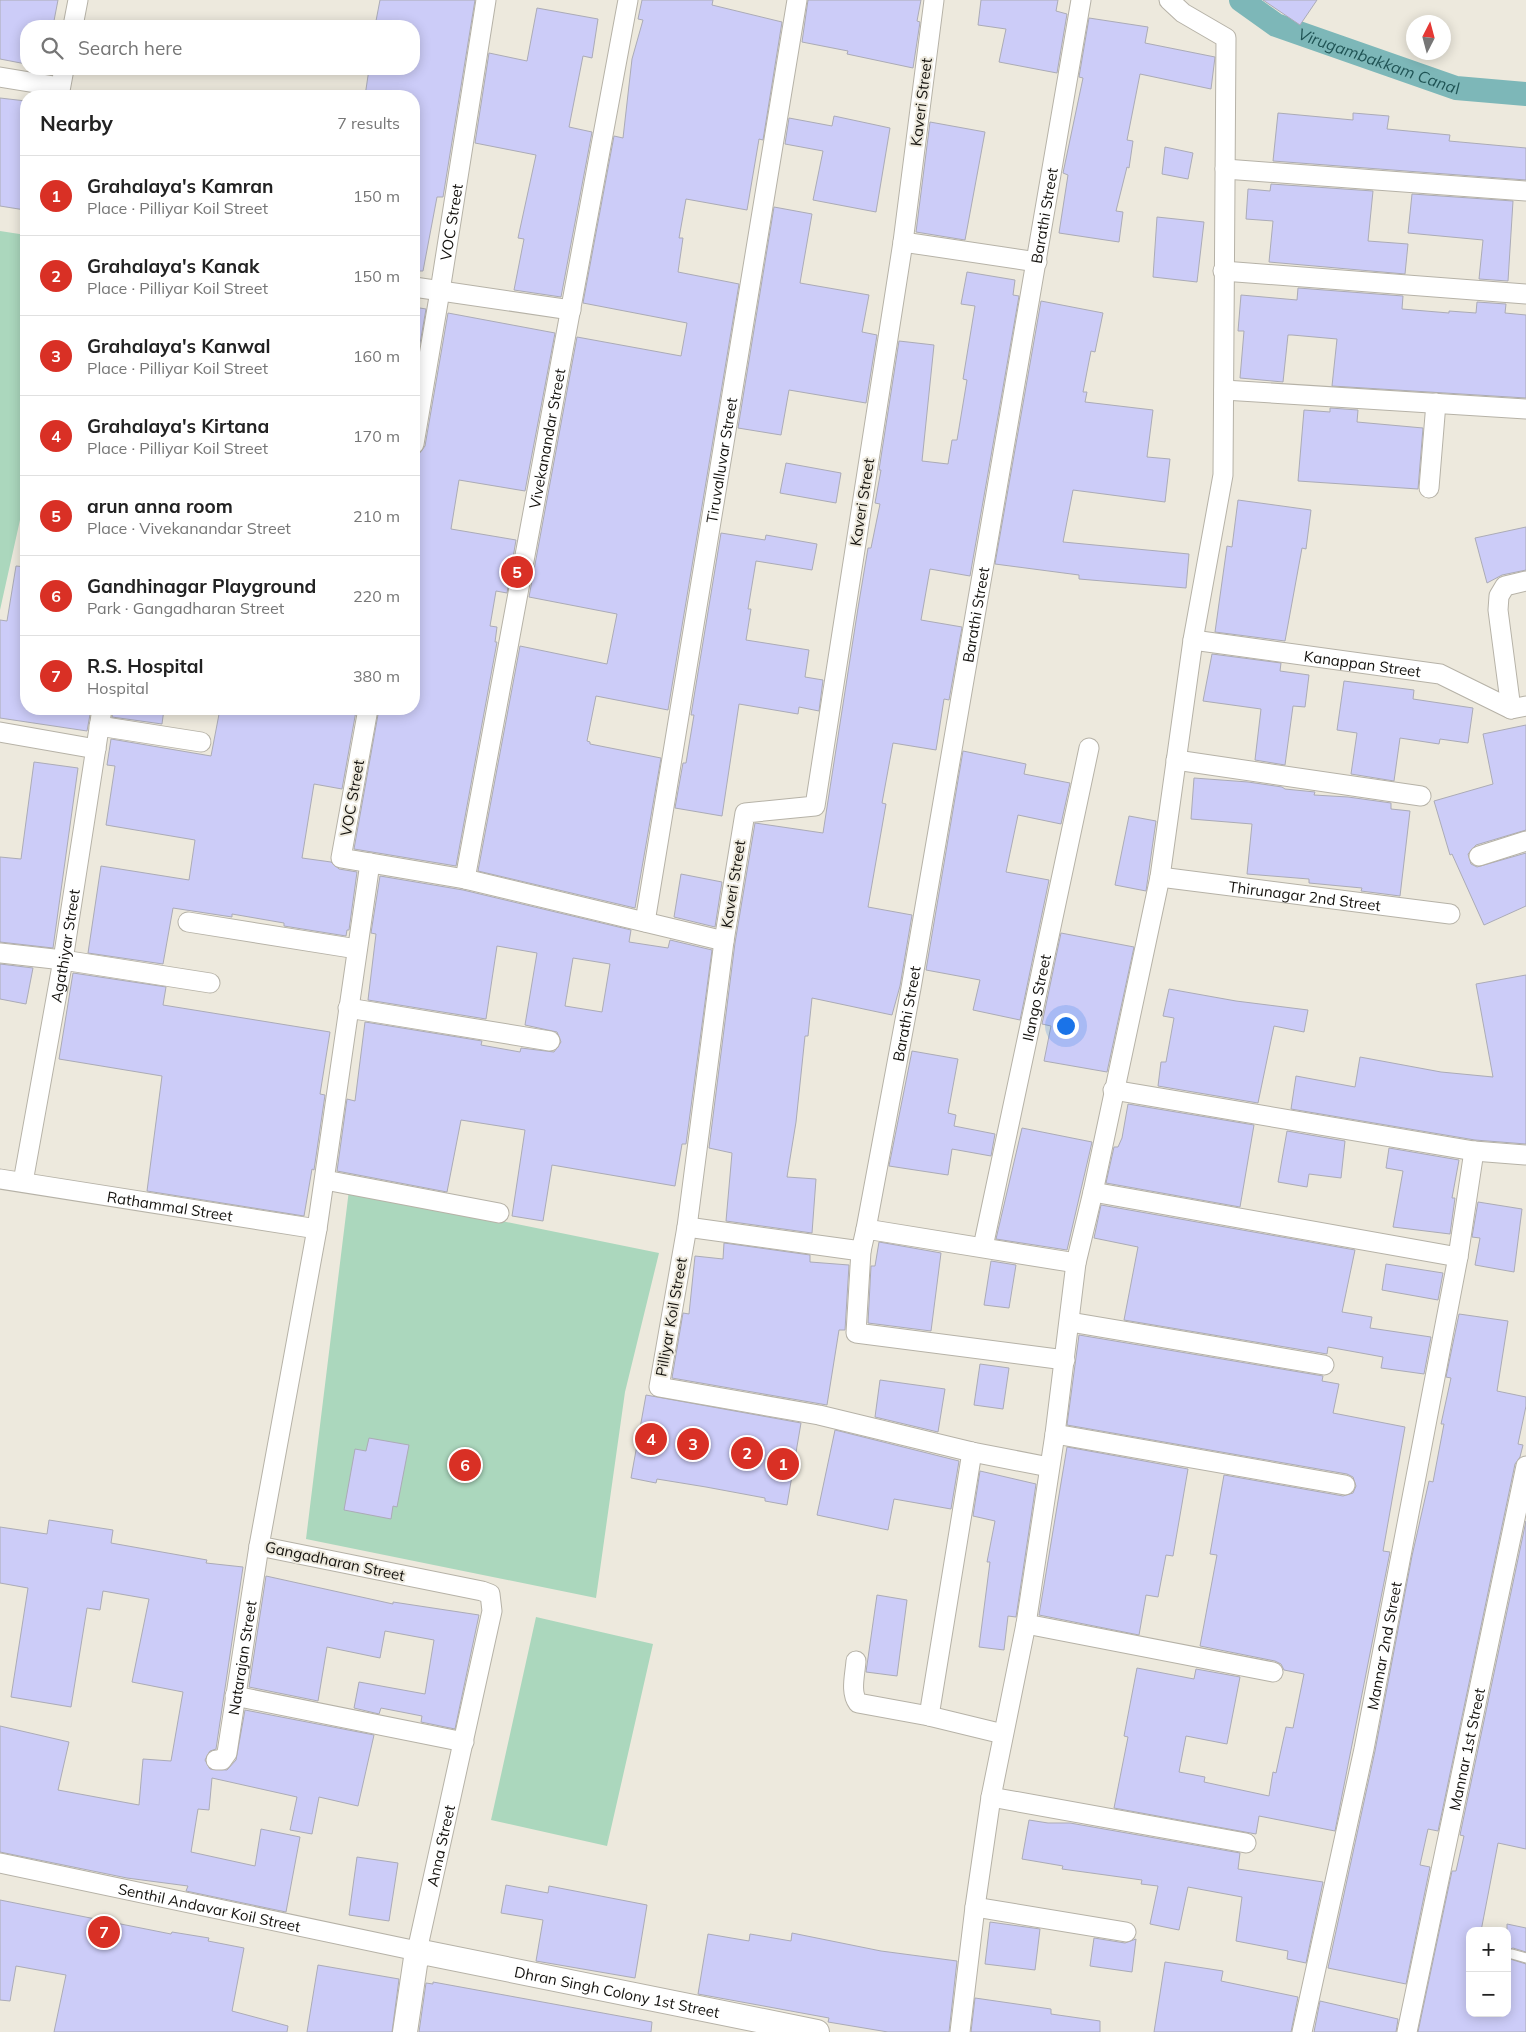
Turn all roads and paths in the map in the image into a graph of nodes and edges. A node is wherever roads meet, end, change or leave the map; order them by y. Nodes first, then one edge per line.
1 (78, 0) edge
2 (486, 0) edge
3 (628, 0) edge
4 (797, 0) edge
5 (934, 0) edge
6 (1081, 0) edge
7 (1169, 0) edge
8 (74, 20) edge
9 (0, 77) edge
10 (61, 84) edge
11 (1225, 169) junction
12 (1526, 191) edge
13 (903, 242) junction
14 (1037, 262) junction
15 (1223, 271) junction
16 (420, 288) edge
17 (440, 291) junction
18 (1526, 294) edge
19 (571, 310) junction
20 (1224, 390) junction
21 (1436, 403) junction
22 (420, 409) edge
23 (1526, 409) edge
24 (1429, 488) dead end
25 (1526, 581) edge
26 (1193, 640) junction
27 (1519, 707) edge
28 (367, 715) edge
29 (101, 718) edge
30 (0, 732) edge
31 (201, 742) dead end
32 (1089, 748) dead end
33 (96, 750) junction
34 (1176, 760) junction
35 (1421, 796) dead end
36 (1526, 841) edge
37 (1479, 856) dead end
38 (370, 863) junction
39 (1160, 877) junction
40 (465, 879) junction
41 (1450, 914) dead end
42 (188, 922) dead end
43 (644, 922) junction
44 (724, 941) junction
45 (357, 949) junction
46 (0, 953) edge
47 (62, 960) junction
48 (210, 983) dead end
49 (348, 1008) junction
50 (550, 1042) dead end
51 (1113, 1090) junction
52 (1474, 1150) junction
53 (1525, 1155) edge
54 (0, 1179) edge
55 (325, 1180) junction
56 (23, 1182) junction
57 (1093, 1192) junction
58 (499, 1213) dead end
59 (687, 1227) junction
60 (317, 1229) junction
61 (866, 1229) junction
62 (983, 1247) junction
63 (861, 1251) junction
64 (1458, 1257) junction
65 (1076, 1263) junction
66 (1070, 1322) junction
67 (1065, 1360) junction
68 (1324, 1365) dead end
69 (1055, 1434) junction
70 (972, 1452) junction
71 (1526, 1466) edge
72 (1049, 1467) junction
73 (1345, 1485) dead end
74 (259, 1546) junction
75 (1026, 1624) junction
76 (856, 1661) dead end
77 (1273, 1672) dead end
78 (235, 1696) junction
79 (929, 1716) junction
80 (1003, 1734) junction
81 (464, 1742) junction
82 (216, 1760) dead end
83 (991, 1797) junction
84 (1246, 1843) dead end
85 (0, 1863) edge
86 (974, 1907) junction
87 (1126, 1932) dead end
88 (418, 1951) junction
89 (1512, 1954) dead end
90 (1526, 1958) edge
91 (405, 2032) edge
92 (817, 2032) edge
93 (960, 2032) edge
94 (1302, 2032) edge
95 (1407, 2032) edge

1 - 8 street
2 - 17 street, VOC Street
3 - 19 street, Vivekanandar Street
4 - 43 street, Tiruvalluvar Street
5 - 13 street, Kaveri Street
6 - 14 street, Barathi Street
7 - 11 street
9 - 10 street
11 - 12 street
11 - 15 street
13 - 14 street
13 - 44 street, Kaveri Street
14 - 61 street, Barathi Street
15 - 18 street
15 - 20 street
16 - 17 street
17 - 19 street
17 - 22 street, VOC Street
19 - 40 street, Vivekanandar Street
20 - 21 street
20 - 26 street
21 - 23 street
21 - 24 street
25 - 27 street
26 - 27 street, Kanappan Street
26 - 34 street
28 - 38 street, VOC Street
29 - 31 street
29 - 33 street, Agathiyar Street
30 - 33 street
32 - 62 street, Ilango Street
33 - 47 street, Agathiyar Street
34 - 35 street
34 - 39 street
36 - 37 street
38 - 40 street
38 - 45 street, Gangadharan Street
39 - 41 street, Thirunagar 2nd Street
39 - 51 street
40 - 43 street
42 - 45 street
43 - 44 street
44 - 59 street, Pilliyar Koil Street
45 - 49 street, Gangadharan Street
46 - 47 street
47 - 48 street
47 - 56 street, Agathiyar Street
49 - 50 street
49 - 55 street, Gangadharan Street
51 - 52 street
51 - 57 street
52 - 53 street
52 - 64 street, Mannar 2nd Street
54 - 56 street, Rathammal Street
55 - 58 street
55 - 60 street, Gangadharan Street
56 - 60 street, Rathammal Street
57 - 64 street
57 - 65 street
59 - 63 street
59 - 70 street, Pilliyar Koil Street
60 - 74 street, Gangadharan Street
61 - 62 street
61 - 63 street, Barathi Street
62 - 65 street
63 - 67 street, Barathi Street
64 - 94 street, Mannar 2nd Street
65 - 66 street
66 - 67 street
66 - 68 street
67 - 69 street
69 - 72 street
69 - 73 street
70 - 72 street, Pilliyar Koil Street
70 - 79 street
71 - 95 street, Mannar 1st Street
72 - 75 street
74 - 78 street, Natarajan Street
74 - 81 street, Gangadharan Street
75 - 77 street
75 - 80 street
76 - 79 street
78 - 81 street
78 - 82 street, Natarajan Street
79 - 80 street
80 - 83 street
81 - 88 street, Anna Street
83 - 84 street
83 - 86 street
85 - 88 street, Senthil Andavar Koil Street
86 - 87 street
86 - 93 street
88 - 91 street
88 - 92 street, Dhran Singh Colony 1st Street
89 - 90 lane

